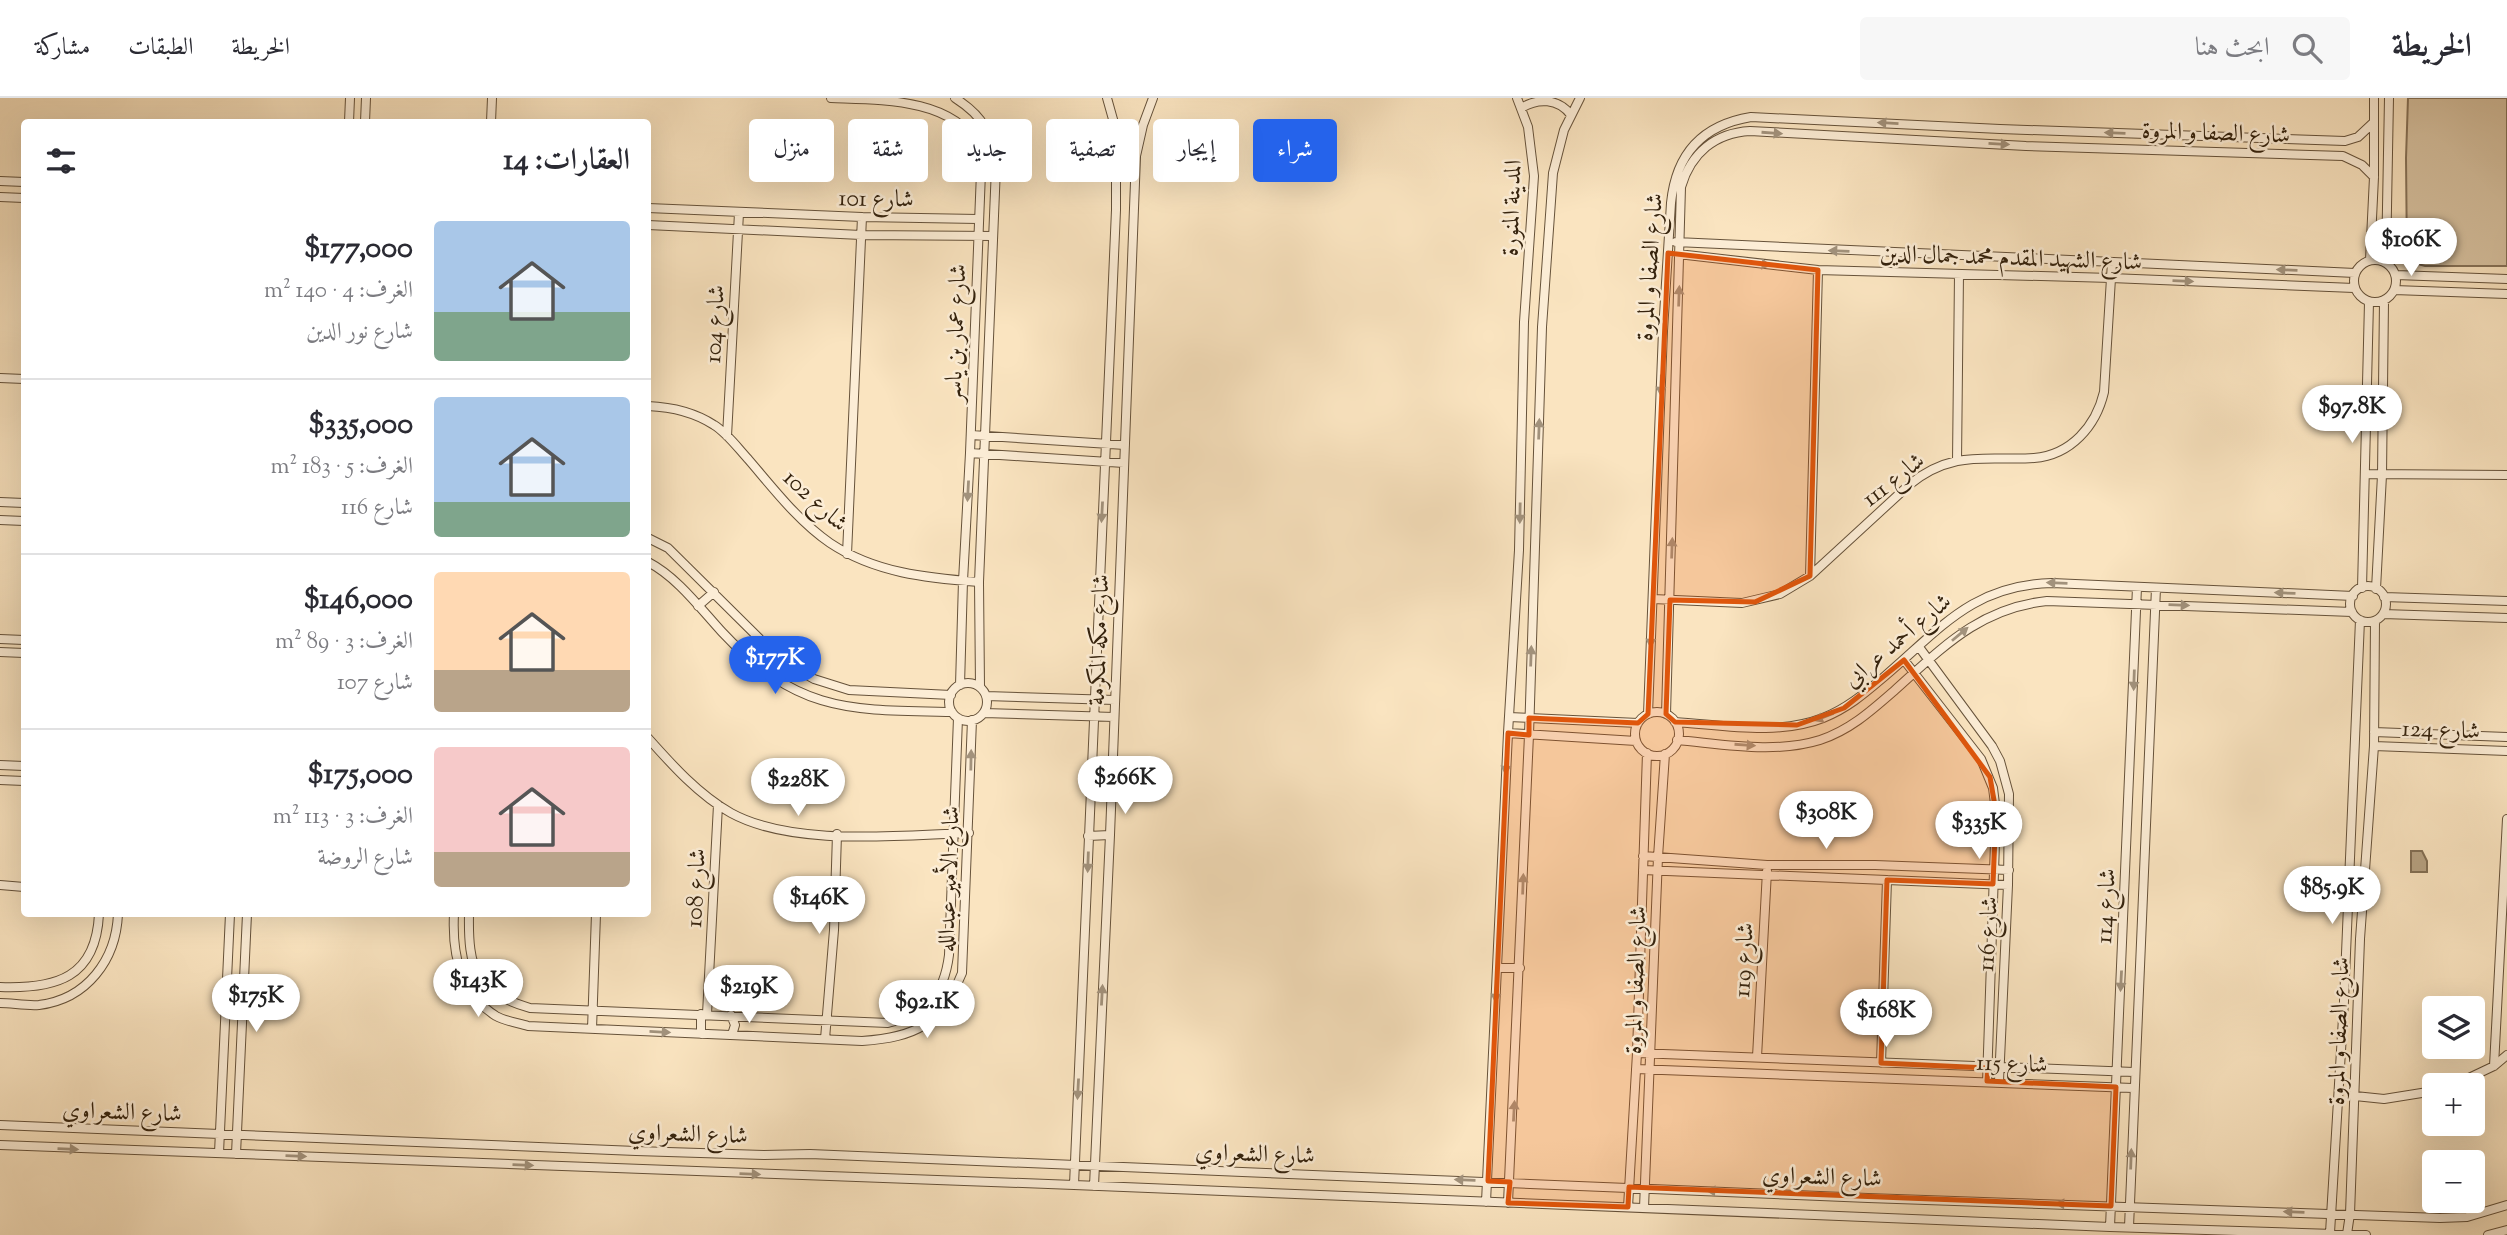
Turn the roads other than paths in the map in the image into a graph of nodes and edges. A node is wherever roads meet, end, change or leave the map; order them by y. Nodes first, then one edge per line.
1 (350, 98) edge
2 (366, 98) edge
3 (492, 98) edge
4 (831, 98) edge
5 (955, 98) edge
6 (1107, 98) edge
7 (1153, 98) edge
8 (1517, 98) edge
9 (1580, 98) edge
10 (2374, 98) edge
11 (2389, 98) edge
12 (891, 99) edge
13 (1521, 108) junction
14 (1571, 115) junction
15 (349, 119) edge
16 (365, 119) edge
17 (491, 119) edge
18 (1735, 119) junction
19 (2373, 123) junction
20 (1961, 127) junction
21 (1735, 132) junction
22 (2345, 141) junction
23 (1960, 142) junction
24 (2343, 156) junction
25 (1680, 175) junction
26 (2374, 177) junction
27 (0, 181) edge
28 (21, 182) edge
29 (0, 197) edge
30 (21, 198) edge
31 (1116, 205) junction
32 (1134, 205) junction
33 (651, 208) edge
34 (739, 213) junction
35 (862, 217) junction
36 (978, 219) junction
37 (651, 225) edge
38 (738, 229) junction
39 (861, 235) junction
40 (977, 235) junction
41 (993, 236) junction
42 (1668, 242) junction
43 (1680, 243) junction
44 (1668, 253) junction
45 (1680, 254) junction
46 (2370, 260) junction
47 (2112, 262) junction
48 (2386, 262) junction
49 (1818, 270) junction
50 (2355, 273) junction
51 (1959, 274) junction
52 (2396, 275) junction
53 (1131, 278) junction
54 (2111, 278) junction
55 (1113, 279) junction
56 (2507, 279) edge
57 (2354, 288) junction
58 (2394, 290) junction
59 (2507, 295) edge
60 (2385, 300) junction
61 (2369, 302) junction
62 (1524, 322) junction
63 (1543, 323) junction
64 (1111, 329) junction
65 (1130, 329) junction
66 (1111, 340) junction
67 (1129, 340) junction
68 (1110, 362) junction
69 (1128, 363) junction
70 (0, 378) edge
71 (21, 379) edge
72 (651, 406) edge
73 (971, 435) junction
74 (986, 435) junction
75 (727, 436) junction
76 (1106, 444) junction
77 (1125, 445) junction
78 (970, 453) junction
79 (986, 453) junction
80 (1957, 461) junction
81 (1105, 462) junction
82 (1124, 463) junction
83 (2366, 474) junction
84 (2382, 475) junction
85 (2507, 475) edge
86 (0, 502) edge
87 (21, 503) edge
88 (0, 520) edge
89 (21, 522) edge
90 (651, 540) edge
91 (1519, 550) junction
92 (1534, 551) junction
93 (847, 554) junction
94 (651, 564) edge
95 (1810, 576) junction
96 (963, 581) junction
97 (979, 582) junction
98 (2137, 587) junction
99 (2156, 588) junction
100 (2362, 588) junction
101 (2376, 589) junction
102 (714, 592) junction
103 (2353, 596) junction
104 (2384, 597) junction
105 (1653, 599) junction
106 (1670, 600) junction
107 (2507, 601) edge
108 (2137, 603) junction
109 (2156, 604) junction
110 (698, 606) junction
111 (2352, 612) junction
112 (2383, 614) junction
113 (2507, 618) edge
114 (2360, 620) junction
115 (2375, 621) junction
116 (0, 639) edge
117 (21, 640) edge
118 (1919, 647) junction
119 (0, 652) edge
120 (21, 653) edge
121 (1905, 660) junction
122 (1929, 661) junction
123 (1915, 673) junction
124 (960, 685) junction
125 (980, 687) junction
126 (951, 695) junction
127 (986, 696) junction
128 (1094, 699) junction
129 (1115, 700) junction
130 (984, 713) junction
131 (1648, 714) junction
132 (1666, 714) junction
133 (955, 715) junction
134 (1093, 716) junction
135 (1114, 717) junction
136 (1509, 718) junction
137 (1530, 718) junction
138 (972, 720) junction
139 (1675, 722) junction
140 (1638, 723) junction
141 (2374, 732) junction
142 (1508, 733) junction
143 (1529, 735) junction
144 (2507, 737) edge
145 (1677, 740) junction
146 (1636, 741) junction
147 (2374, 746) junction
148 (651, 747) edge
149 (2507, 751) edge
150 (1647, 753) junction
151 (1665, 754) junction
152 (0, 765) edge
153 (21, 766) edge
154 (0, 780) edge
155 (21, 781) edge
156 (2130, 803) junction
157 (2146, 803) junction
158 (718, 805) junction
159 (2507, 819) edge
160 (954, 833) junction
161 (969, 833) junction
162 (837, 834) junction
163 (1110, 835) junction
164 (1088, 836) junction
165 (1643, 856) junction
166 (1658, 857) junction
167 (1767, 865) junction
168 (1643, 870) junction
169 (1993, 870) junction
170 (2009, 870) junction
171 (1658, 872) junction
172 (1766, 876) junction
173 (1887, 880) junction
174 (1993, 884) junction
175 (2008, 885) junction
176 (0, 886) edge
177 (21, 887) edge
178 (99, 917) edge
179 (118, 917) edge
180 (230, 917) edge
181 (247, 917) edge
182 (454, 917) edge
183 (469, 917) edge
184 (596, 917) edge
185 (2345, 938) junction
186 (2360, 939) junction
187 (1497, 968) junction
188 (1520, 968) junction
189 (942, 984) junction
190 (0, 987) edge
191 (956, 989) junction
192 (0, 1003) edge
193 (593, 1012) junction
194 (704, 1014) junction
195 (731, 1015) junction
196 (827, 1019) junction
197 (592, 1029) junction
198 (701, 1034) junction
199 (732, 1035) junction
200 (825, 1039) junction
201 (1637, 1053) junction
202 (1651, 1054) junction
203 (2507, 1055) edge
204 (1757, 1057) junction
205 (1881, 1063) junction
206 (2494, 1066) junction
207 (1988, 1068) junction
208 (2000, 1068) junction
209 (1636, 1069) junction
210 (1651, 1069) junction
211 (2116, 1072) junction
212 (2134, 1072) junction
213 (2479, 1073) edge
214 (1987, 1082) junction
215 (1999, 1082) junction
216 (2116, 1087) junction
217 (2133, 1088) junction
218 (2422, 1093) edge
219 (2355, 1096) junction
220 (0, 1125) edge
221 (220, 1133) junction
222 (237, 1134) junction
223 (0, 1145) edge
224 (219, 1153) junction
225 (236, 1154) junction
226 (1075, 1165) junction
227 (1094, 1166) junction
228 (1488, 1181) junction
229 (1510, 1182) junction
230 (1074, 1185) junction
231 (1094, 1186) junction
232 (1629, 1187) junction
233 (1645, 1188) junction
234 (1486, 1202) junction
235 (1508, 1203) junction
236 (2507, 1205) edge
237 (2111, 1206) junction
238 (2129, 1206) junction
239 (1628, 1207) junction
240 (1644, 1208) junction
241 (2331, 1214) junction
242 (2350, 1214) junction
243 (2110, 1227) junction
244 (2129, 1227) junction
245 (2507, 1230) edge
246 (2330, 1233) junction
247 (2347, 1234) edge
248 (2366, 1235) edge
249 (2488, 1235) edge

1 - 15 street
2 - 16 street
3 - 17 street
4 - 12 street, شارع عمار بن ياسر
5 - 41 street, شارع عمار بن ياسر
6 - 31 street, شارع مكه المكرمة
7 - 32 street, شارع مكه المكرمة
8 - 13 street, المدينة المنورة
9 - 14 street
10 - 19 street
11 - 48 street
12 - 36 street, شارع عمار بن ياسر
13 - 14 street
13 - 62 street, المدينة المنورة
14 - 63 street
20 -> 18 street, شارع الصفا و المروة
18 - 21 street
18 - 25 street, شارع الصفا و المروة
19 - 22 street
19 - 26 street
22 -> 20 street, شارع الصفا و المروة
20 - 23 street
21 -> 23 street, شارع الصفا و المروة
21 - 25 street, شارع الصفا و المروة
22 - 24 street
23 -> 24 street, شارع الصفا و المروة
24 - 26 street
25 - 42 street, شارع الصفا و المروة
25 - 43 street, شارع الصفا و المروة
26 - 46 street
27 - 28 street
29 - 30 street
31 - 32 street
31 - 55 street, شارع مكه المكرمة
32 - 53 street, شارع مكه المكرمة
33 - 34 street, شارع 101
34 - 35 street, شارع 101
34 - 38 street, شارع 104
35 - 36 street, شارع 101
35 - 39 street
36 - 40 street, شارع عمار بن ياسر
37 - 38 street, شارع 101
38 - 39 street, شارع 101
38 - 75 street, شارع 104
39 - 40 street, شارع 101
39 - 93 street
40 - 41 street, شارع 101
40 - 73 street, شارع عمار بن ياسر
41 - 74 street, شارع عمار بن ياسر
42 - 43 street, شارع الشهيد المقدم محمد جمال الدين
42 - 44 street, شارع الصفا و المروة
43 - 45 street, شارع الصفا و المروة
47 -> 43 street, شارع الشهيد المقدم محمد جمال الدين
44 - 45 street, شارع الشهيد المقدم محمد جمال الدين
44 -> 105 street, شارع الصفا و المروة
45 -> 49 street, شارع الشهيد المقدم محمد جمال الدين
106 -> 45 street, شارع الصفا و المروة
46 - 48 street
46 - 50 street
50 -> 47 street, شارع الشهيد المقدم محمد جمال الدين
47 - 54 street, شارع 111
48 - 52 street
49 - 51 street, شارع الشهيد المقدم محمد جمال الدين
49 - 95 street
50 - 57 street
51 - 54 street, شارع الشهيد المقدم محمد جمال الدين
51 - 80 street
52 - 56 street
52 - 58 street
53 - 55 street
53 - 65 street, شارع مكه المكرمة
54 -> 57 street, شارع الشهيد المقدم محمد جمال الدين
54 - 80 street, شارع 111
55 - 64 street, شارع مكه المكرمة
57 - 61 street
58 - 59 street
58 - 60 street
60 - 61 street
60 - 84 street
61 - 83 street
62 - 63 street
62 -> 91 street, المدينة المنورة
92 -> 63 street
64 - 65 street
64 - 66 street, شارع مكه المكرمة
65 - 67 street, شارع مكه المكرمة
66 - 67 street
66 - 68 street, شارع مكه المكرمة
67 - 69 street, شارع مكه المكرمة
68 - 69 street
68 - 76 street, شارع مكه المكرمة
69 - 77 street, شارع مكه المكرمة
70 - 71 street
72 - 75 street, شارع 102
73 - 74 street
73 - 78 street, شارع عمار بن ياسر
74 - 76 street
74 - 79 street, شارع عمار بن ياسر
75 - 93 street, شارع 102
76 - 77 street
76 - 81 street, شارع مكه المكرمة
77 - 82 street, شارع مكه المكرمة
78 - 79 street
78 -> 96 street, شارع عمار بن ياسر
79 - 81 street
79 - 97 street, شارع عمار بن ياسر
80 - 95 street, شارع 111
81 - 82 street
81 -> 128 street, شارع مكه المكرمة
82 - 129 street, شارع مكه المكرمة
83 - 84 street
83 - 100 street
84 - 85 street
84 - 101 street
86 - 87 street
88 - 89 street
90 - 102 street
91 - 92 street
91 - 136 street, المدينة المنورة
137 -> 92 street
93 - 96 street, شارع 102
94 - 110 street
95 - 106 street, شارع 111
96 - 97 street, شارع 102
96 - 124 street, شارع عمار بن ياسر
97 - 125 street, شارع عمار بن ياسر
98 - 99 street, شارع أحمد عرابي
98 - 108 street, شارع 114
98 -> 118 street, شارع أحمد عرابي
103 -> 99 street, شارع أحمد عرابي
99 - 109 street, شارع 114
100 - 101 street
100 - 103 street
101 - 104 street
102 - 110 street
102 - 126 street
103 - 111 street
104 - 107 street
104 - 112 street
105 - 106 street, شارع 111
105 -> 131 street, شارع الصفا و المروة
106 - 132 street, شارع الصفا و المروة
108 - 109 street, شارع أحمد عرابي
122 -> 108 street, شارع أحمد عرابي
108 -> 156 street, شارع 114
109 -> 111 street, شارع أحمد عرابي
109 - 157 street, شارع 114
110 - 133 street
111 - 114 street
112 - 113 street
112 - 115 street
114 - 115 street
114 - 185 street, شارع الصفا و المروة
115 - 141 street, شارع الصفا و المروة
116 - 117 street
118 - 121 street, شارع أحمد عرابي
118 - 122 street, شارع 116
119 - 120 street
121 - 123 street, شارع 116
121 -> 139 street, شارع أحمد عرابي
122 - 123 street, شارع أحمد عرابي
122 - 170 street, شارع 116
145 -> 123 street, شارع أحمد عرابي
123 - 169 street, شارع 116
124 - 125 street
124 - 126 street
125 - 127 street
126 - 133 street
127 - 128 street
127 - 130 street
128 - 129 street
128 - 134 street, شارع مكه المكرمة
129 - 135 street, شارع مكه المكرمة
130 - 134 street
130 - 138 street
131 - 132 street
131 - 140 street
132 - 139 street
133 - 138 street
133 - 160 street, شارع الأمير عبدالله
134 - 135 street
134 - 164 street, شارع مكه المكرمة
135 - 163 street, شارع مكه المكرمة
136 - 137 street
136 - 142 street, المدينة المنورة
137 - 140 street
137 - 143 street
161 -> 138 street, شارع الأمير عبدالله
139 - 145 street
140 - 146 street
141 - 144 street, شارع 124
141 - 147 street, شارع الصفا و المروة
142 - 143 street
142 -> 187 street, المدينة المنورة
143 - 146 street
188 -> 143 street
145 - 151 street
146 - 150 street
147 - 149 street, شارع 124
147 - 186 street, شارع الصفا و المروة
148 - 158 street
150 - 151 street
150 - 165 street, شارع الصفا و المروة
151 - 166 street, شارع الصفا و المروة
152 - 153 street
154 - 155 street
156 - 157 street
156 -> 211 street, شارع 114
157 - 212 street, شارع 114
158 - 162 street
158 - 194 street, شارع 108
159 - 206 street
160 - 161 street
160 - 162 street
160 - 189 street, شارع الأمير عبدالله
161 - 191 street, شارع الأمير عبدالله
162 - 196 street
163 - 164 street
227 -> 163 street, شارع مكه المكرمة
164 -> 226 street, شارع مكه المكرمة
165 - 166 street
165 - 168 street, شارع الصفا و المروة
166 - 167 street
166 - 171 street, شارع الصفا و المروة
167 - 169 street
167 - 172 street, شارع 119
168 - 171 street
168 - 201 street, شارع الصفا و المروة
169 - 170 street
169 - 174 street, شارع 116
170 - 175 street, شارع 116
171 - 172 street
171 - 202 street, شارع الصفا و المروة
172 - 173 street
172 - 204 street, شارع 119
173 - 174 street
173 - 205 street
174 - 175 street
174 - 207 street, شارع 116
175 - 208 street, شارع 116
176 - 177 street
178 - 190 street
179 - 192 street
180 - 221 street
181 - 222 street
182 - 197 street, شارع الأمير عبدالله
183 - 193 street, شارع الأمير عبدالله
184 - 193 street
185 - 186 street
185 - 241 street, شارع الصفا و المروة
186 - 219 street, شارع الصفا و المروة
187 - 188 street
187 -> 228 street, المدينة المنورة
229 -> 188 street
189 - 191 street
189 - 196 street, شارع الأمير عبدالله
191 - 200 street, شارع الأمير عبدالله
193 - 194 street, شارع الأمير عبدالله
193 - 197 street
194 - 195 street, شارع الأمير عبدالله
194 - 198 street, شارع 108
195 - 196 street, شارع الأمير عبدالله
195 - 199 street
196 - 200 street
197 -> 198 street, شارع الأمير عبدالله
198 - 199 street, شارع الأمير عبدالله
199 - 200 street, شارع الأمير عبدالله
201 - 202 street, شارع 115
201 - 209 street, شارع الصفا و المروة
202 - 204 street, شارع 115
202 - 210 street, شارع الصفا و المروة
203 - 206 street
204 - 205 street, شارع 115
205 - 207 street, شارع 115
206 - 213 street
207 - 208 street, شارع 115
207 - 214 street, شارع 116
208 - 211 street, شارع 115
208 - 215 street, شارع 116
209 - 210 street, شارع 115
209 - 232 street, شارع الصفا و المروة
210 - 214 street, شارع 115
210 - 233 street, شارع الصفا و المروة
211 - 212 street, شارع 115
211 - 216 street, شارع 114
212 - 217 street, شارع 114
214 - 215 street, شارع 115
215 - 216 street, شارع 115
216 - 217 street, شارع 115
216 - 237 street, شارع 114
238 -> 217 street, شارع 114
218 - 219 street
219 - 242 street, شارع الصفا و المروة
220 - 221 street, شارع الشعراوي
221 - 222 street, شارع الشعراوي
221 - 224 street
222 - 225 street
222 - 226 street, شارع الشعراوي
223 -> 224 street, شارع الشعراوي
224 - 225 street, شارع الشعراوي
225 -> 230 street, شارع الشعراوي
226 - 227 street, شارع الشعراوي
226 - 230 street, شارع مكه المكرمة
228 -> 227 street, شارع الشعراوي
227 - 231 street, شارع مكه المكرمة
228 - 229 street, شارع الشعراوي
228 - 234 street, المدينة المنورة
229 - 232 street, شارع الشعراوي
229 - 235 street
230 - 231 street, شارع الشعراوي
231 - 234 street, شارع الشعراوي
232 - 233 street, شارع الشعراوي
232 - 239 street, شارع الصفا و المروة
237 -> 233 street, شارع الشعراوي
233 - 240 street, شارع الصفا و المروة
234 - 235 street, شارع الشعراوي
235 - 239 street, شارع الشعراوي
236 - 242 street, شارع الشعراوي
237 - 238 street, شارع الشعراوي
237 - 243 street, شارع 114
241 -> 238 street, شارع الشعراوي
238 - 244 street, شارع 114
239 - 240 street, شارع الشعراوي
240 - 243 street, شارع الشعراوي
241 - 242 street, شارع الشعراوي
241 - 246 street, شارع الصفا و المروة
242 - 247 street, شارع الصفا و المروة
243 - 244 street, شارع الشعراوي
244 - 246 street, شارع الشعراوي
245 - 249 street
246 - 247 street, شارع الشعراوي
247 - 248 street, شارع الشعراوي

